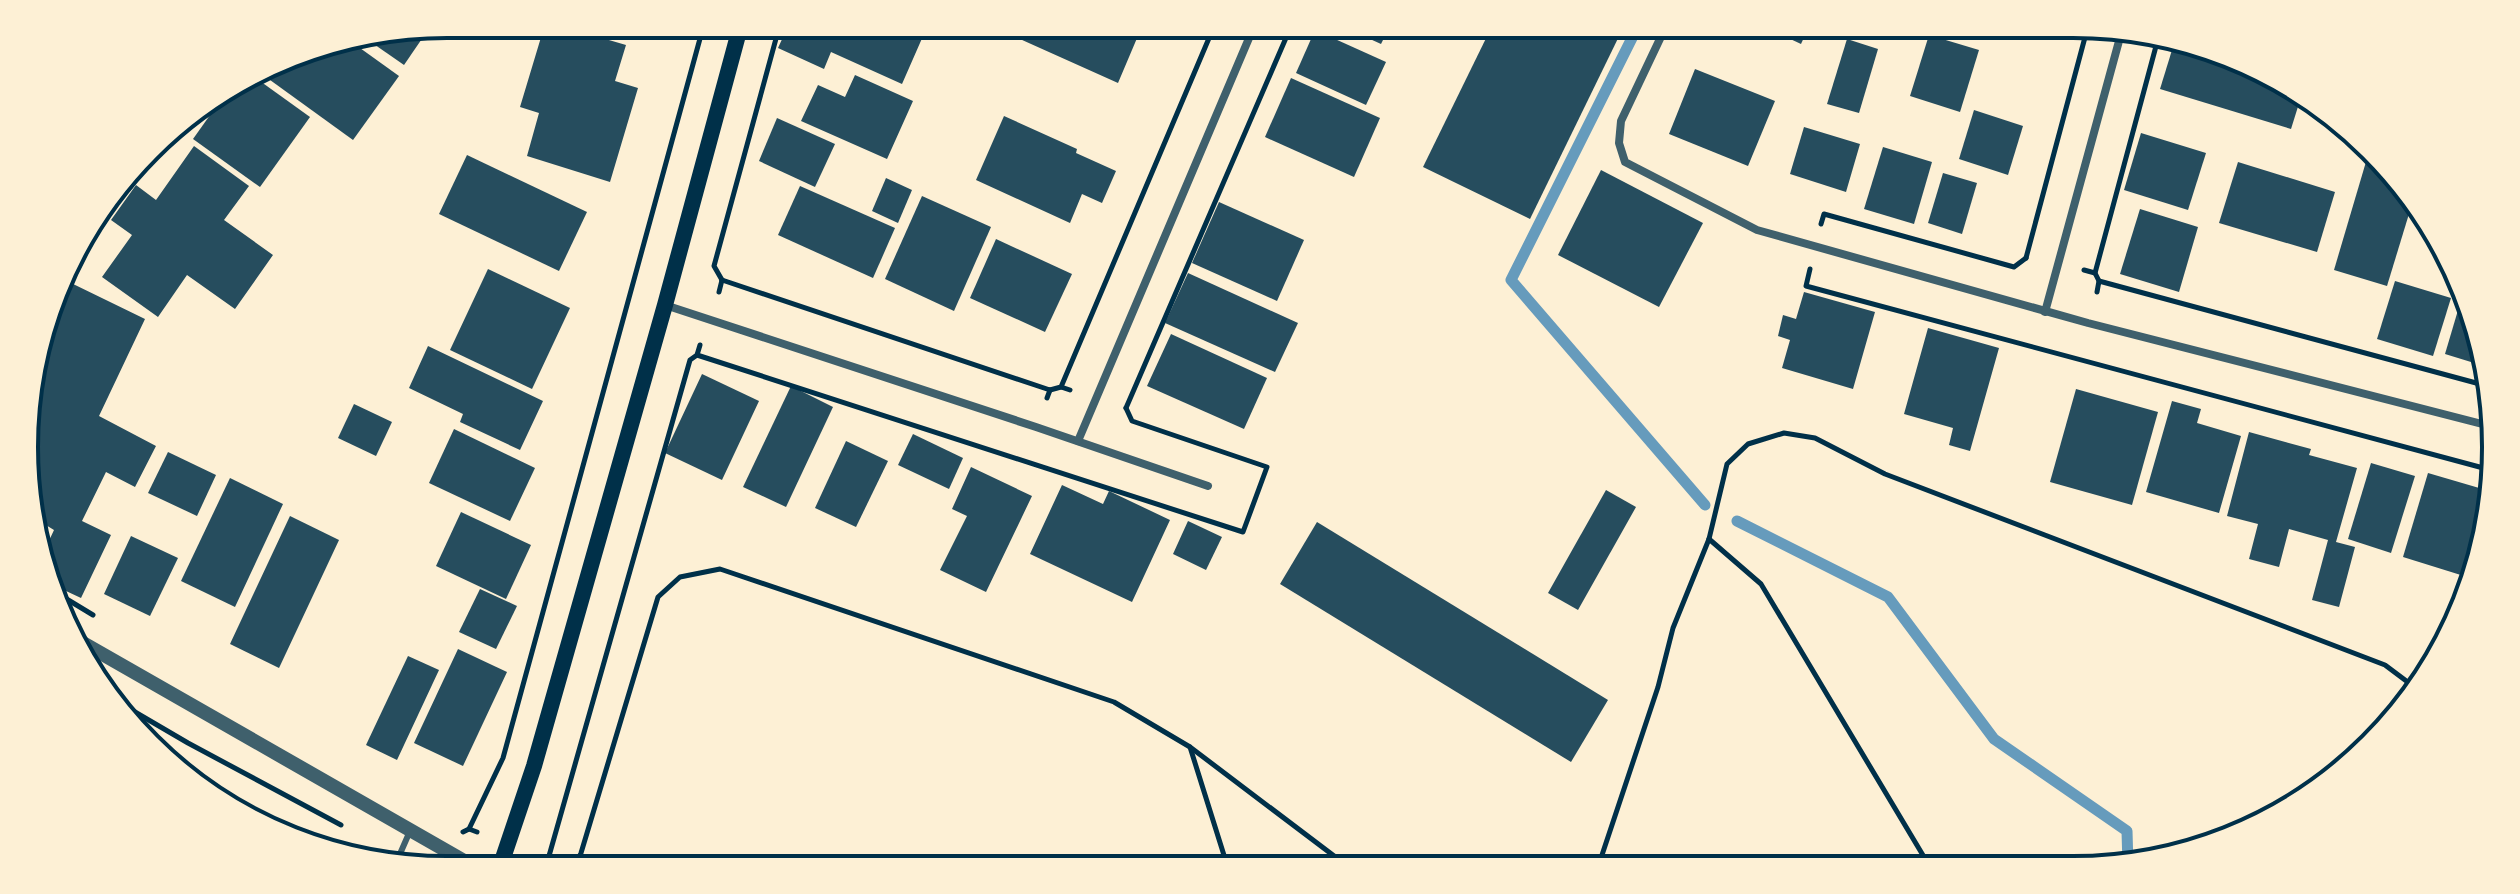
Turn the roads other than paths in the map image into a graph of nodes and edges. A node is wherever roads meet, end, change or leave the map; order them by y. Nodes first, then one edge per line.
1 (737, 38) edge
2 (1249, 38) edge
3 (1660, 38) edge
4 (2119, 40) edge
5 (665, 305) junction
6 (2045, 312) junction
7 (2481, 424) edge
8 (1078, 441) junction
9 (1208, 486) dead end
10 (90, 647) edge
11 (410, 831) junction
12 (400, 853) edge
13 (455, 856) edge
14 (504, 856) edge

1 - 5 main road
2 - 8 street
3 - 6 street
4 - 6 street
5 - 8 street
5 - 14 main road
6 - 7 street
8 - 9 street
10 - 11 street
11 - 12 lane
11 - 13 street

